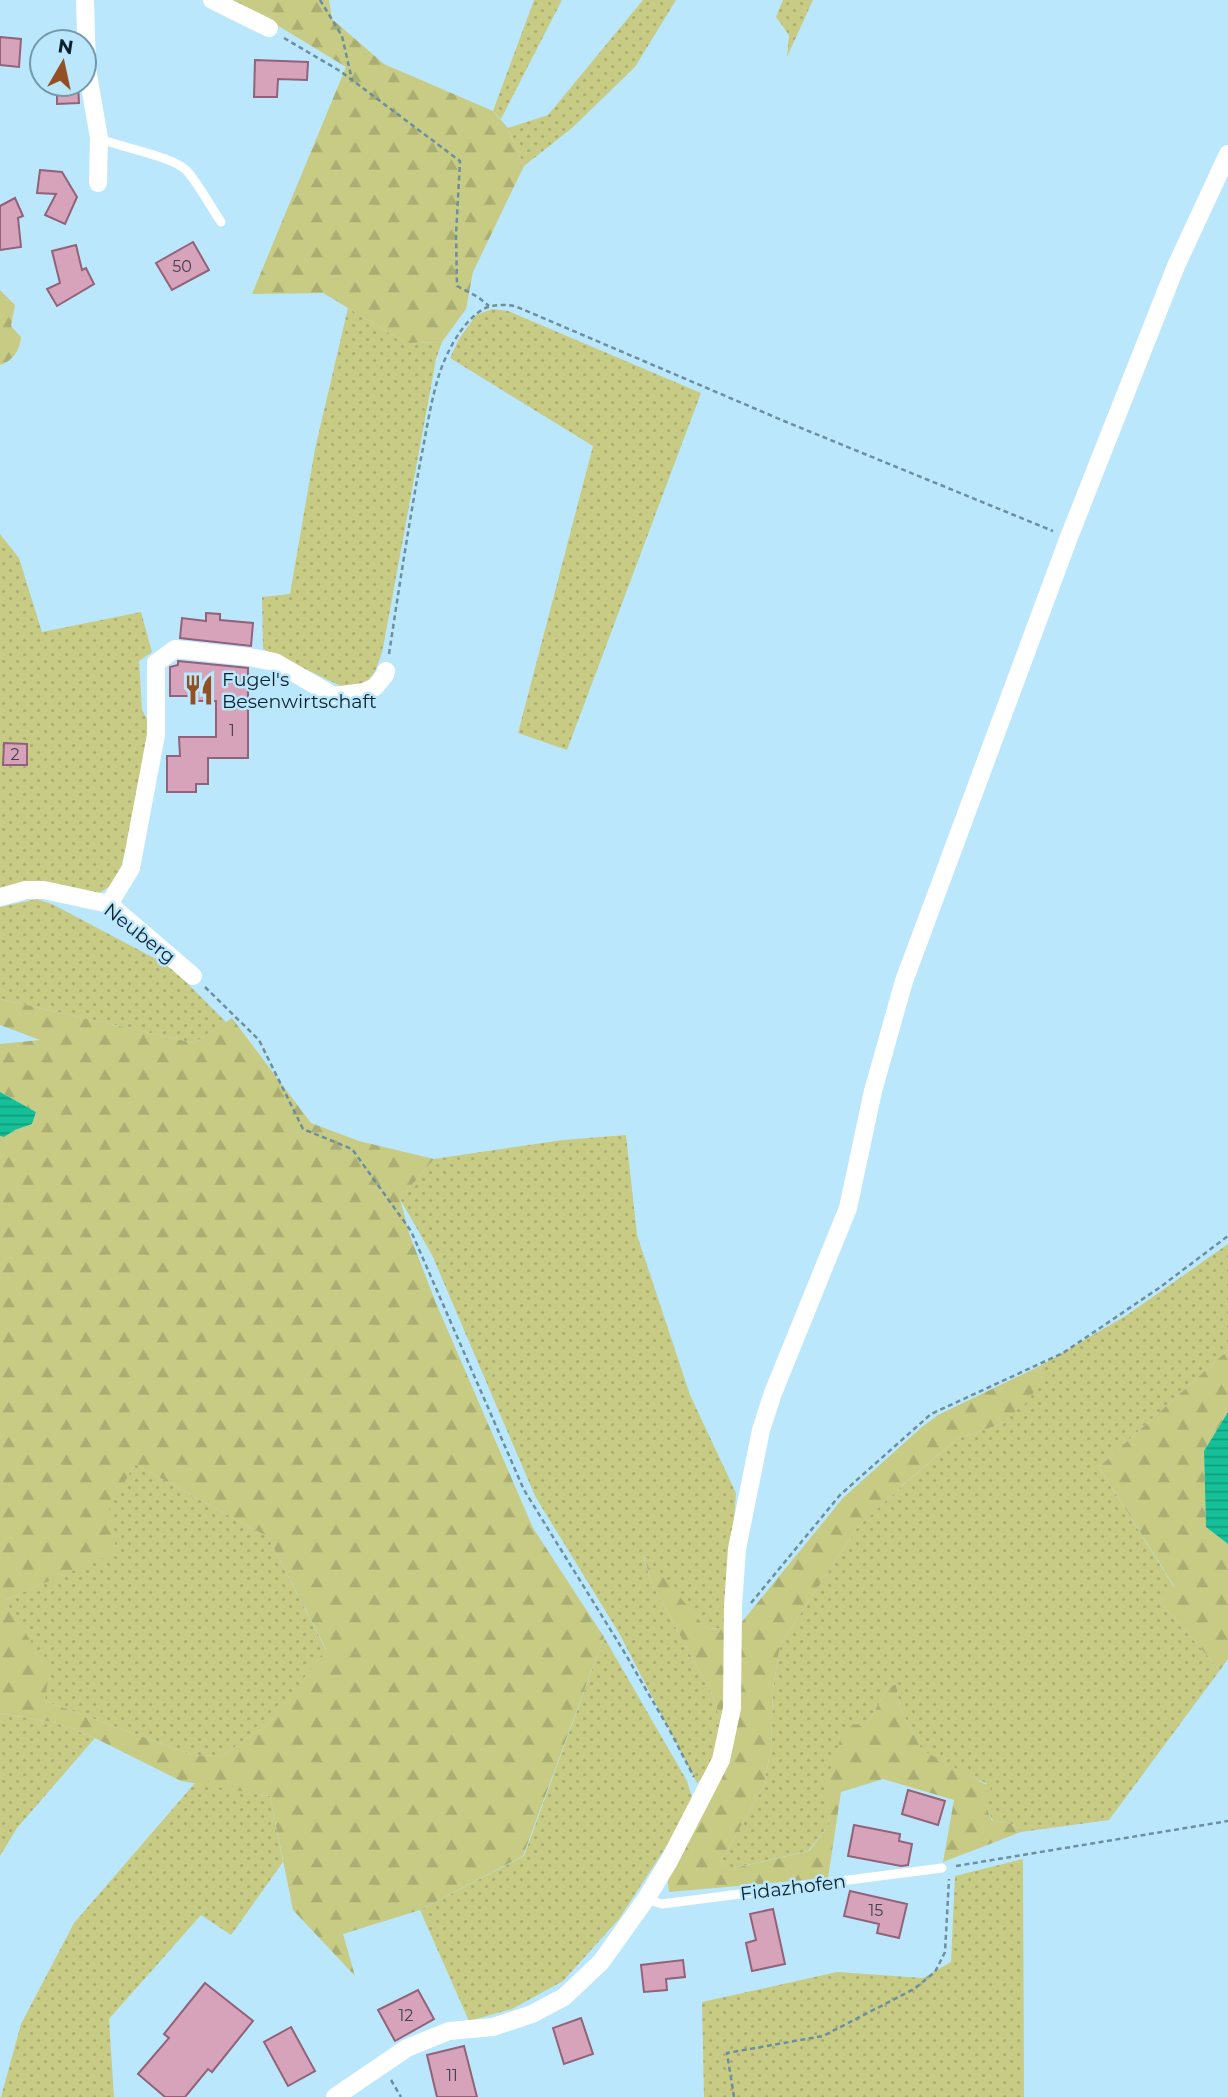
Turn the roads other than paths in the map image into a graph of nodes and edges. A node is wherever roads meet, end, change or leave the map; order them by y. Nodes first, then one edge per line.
1 (85, 0) edge
2 (212, 0) edge
3 (269, 28) road end
4 (99, 138) junction
5 (1228, 154) edge
6 (98, 183) dead end
7 (221, 222) dead end
8 (386, 671) road end
9 (0, 897) edge
10 (109, 904) junction
11 (193, 976) road end
12 (946, 1867) road end
13 (646, 1899) junction
14 (335, 2097) edge

1 - 4 street
2 - 3 street
4 - 6 street
4 - 7 lane
5 - 13 street
8 - 10 street
9 - 10 street, Neuberg
10 - 11 street, Neuberg
12 - 13 lane, Fidazhofen
13 - 14 street

